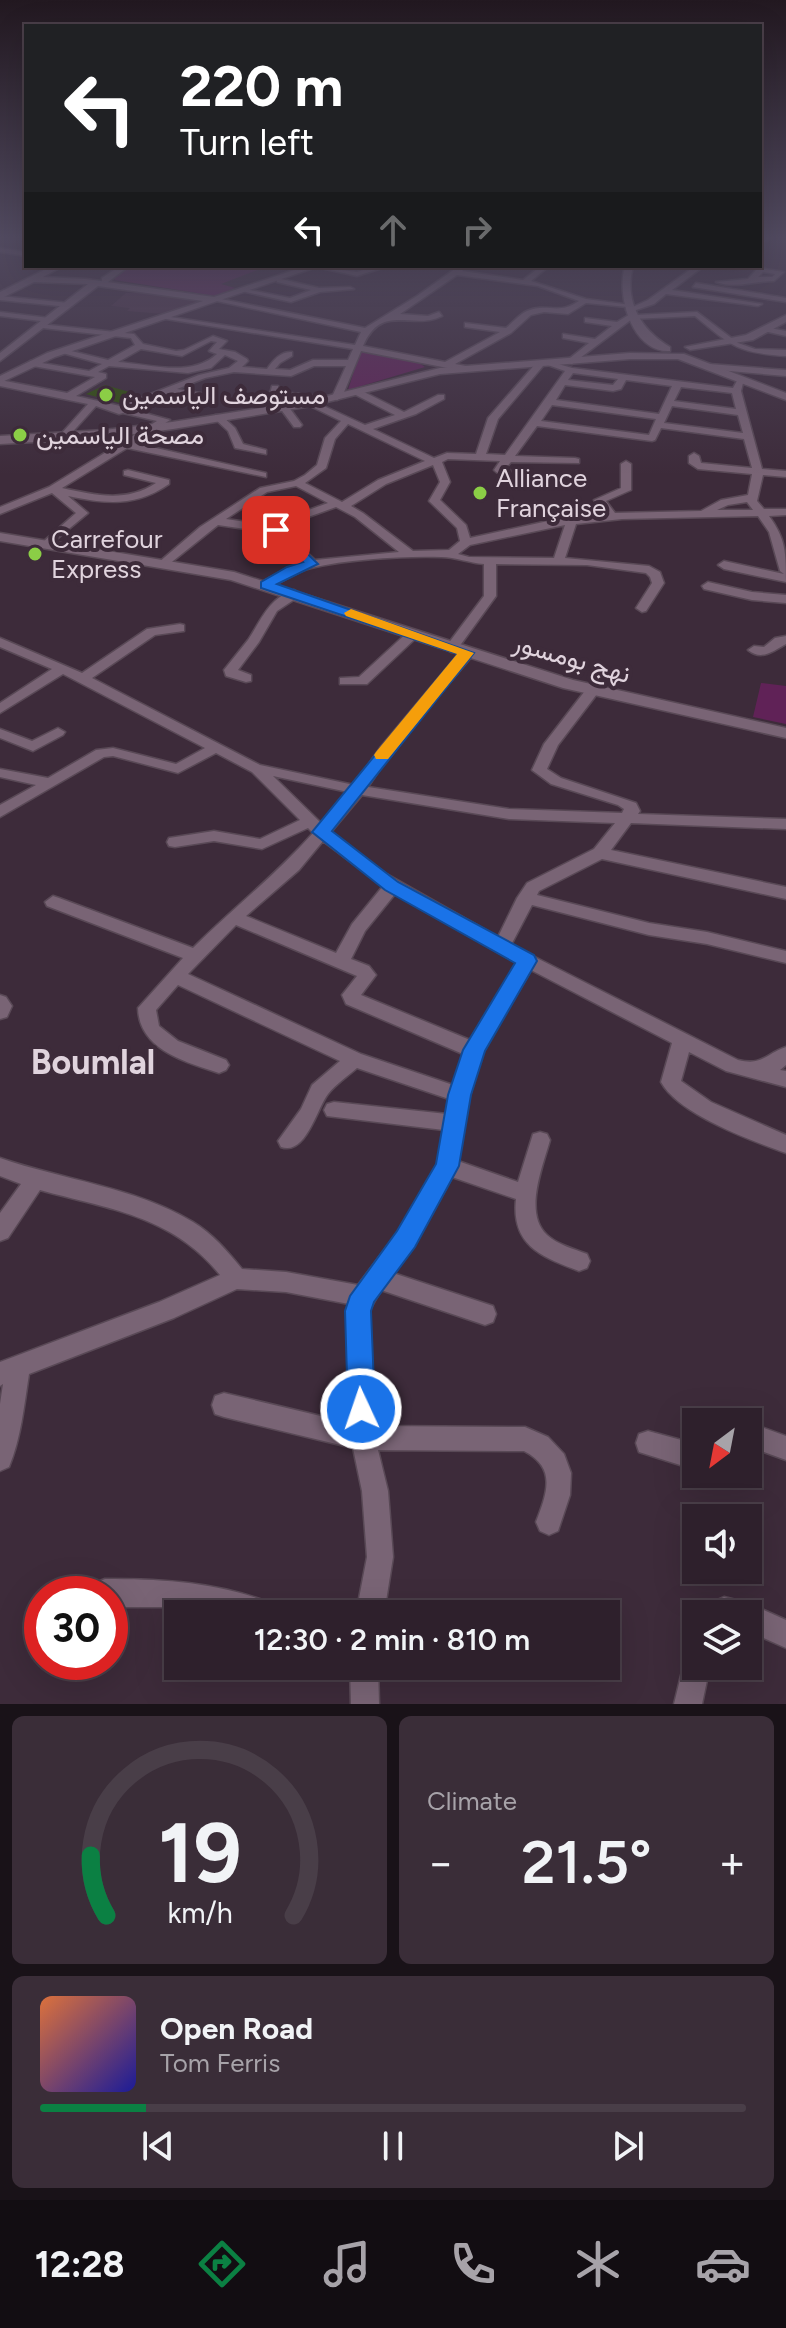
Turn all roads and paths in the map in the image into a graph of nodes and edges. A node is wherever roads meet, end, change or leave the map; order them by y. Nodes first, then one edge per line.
1 (10, 317) edge
2 (55, 317) edge
3 (168, 317) edge
4 (297, 317) edge
5 (388, 317) edge
6 (405, 317) edge
7 (434, 317) edge
8 (524, 317) edge
9 (627, 317) edge
10 (634, 317) edge
11 (700, 317) edge
12 (164, 318) junction
13 (588, 320) dead end
14 (786, 321) edge
15 (0, 323) edge
16 (44, 325) junction
17 (468, 325) dead end
18 (619, 325) junction
19 (230, 328) junction
20 (643, 329) junction
21 (366, 331) junction
22 (508, 331) junction
23 (776, 331) edge
24 (120, 332) junction
25 (566, 336) dead end
26 (217, 338) junction
27 (598, 342) junction
28 (733, 343) junction
29 (140, 346) junction
30 (357, 347) junction
31 (666, 349) junction
32 (63, 352) junction
33 (687, 352) junction
34 (176, 353) junction
35 (223, 353) junction
36 (786, 353) edge
37 (289, 354) dead end
38 (2, 355) edge
39 (630, 356) junction
40 (33, 363) junction
41 (351, 363) junction
42 (104, 364) junction
43 (545, 364) junction
44 (569, 366) junction
45 (161, 367) junction
46 (443, 368) junction
47 (234, 369) junction
48 (716, 369) junction
49 (91, 373) junction
50 (268, 373) junction
51 (786, 373) edge
52 (151, 377) junction
53 (623, 377) junction
54 (0, 382) edge
55 (562, 382) junction
56 (678, 383) junction
57 (738, 386) junction
58 (170, 388) junction
59 (275, 388) dead end
60 (357, 392) junction
61 (69, 396) junction
62 (208, 397) dead end
63 (441, 397) dead end
64 (786, 397) edge
65 (332, 398) junction
66 (550, 402) junction
67 (311, 403) junction
68 (667, 403) junction
69 (93, 404) junction
70 (285, 408) junction
71 (119, 411) junction
72 (740, 412) junction
73 (403, 415) junction
74 (219, 418) junction
75 (346, 421) junction
76 (660, 421) junction
77 (533, 423) junction
78 (164, 424) junction
79 (297, 425) dead end
80 (362, 429) junction
81 (64, 436) junction
82 (749, 437) junction
83 (0, 440) edge
84 (125, 446) junction
85 (515, 448) junction
86 (262, 452) dead end
87 (694, 456) dead end
88 (480, 457) junction
89 (505, 459) junction
90 (432, 460) junction
91 (549, 461) junction
92 (575, 461) dead end
93 (626, 464) dead end
94 (758, 472) junction
95 (128, 473) dead end
96 (786, 474) edge
97 (262, 475) dead end
98 (527, 477) dead end
99 (297, 483) junction
100 (54, 489) junction
101 (752, 498) junction
102 (338, 505) junction
103 (786, 512) edge
104 (705, 513) junction
105 (0, 514) edge
106 (760, 514) junction
107 (612, 517) junction
108 (216, 521) junction
109 (572, 521) junction
110 (276, 530) junction
111 (0, 535) edge
112 (472, 541) junction
113 (47, 544) junction
114 (447, 554) junction
115 (410, 555) junction
116 (485, 561) junction
117 (558, 562) junction
118 (164, 563) junction
119 (312, 564) junction
120 (724, 565) dead end
121 (786, 570) edge
122 (786, 578) edge
123 (266, 585) junction
124 (708, 586) dead end
125 (294, 594) junction
126 (786, 599) edge
127 (642, 608) dead end
128 (180, 628) dead end
129 (413, 634) junction
130 (786, 640) edge
131 (0, 642) edge
132 (459, 650) junction
133 (754, 650) dead end
134 (62, 669) junction
135 (83, 678) junction
136 (246, 678) dead end
137 (345, 681) dead end
138 (593, 690) junction
139 (0, 709) edge
140 (58, 732) dead end
141 (0, 733) edge
142 (786, 733) edge
143 (217, 747) junction
144 (257, 769) junction
145 (0, 773) edge
146 (51, 783) junction
147 (358, 790) junction
148 (0, 812) edge
149 (626, 819) junction
150 (781, 822) edge
151 (316, 826) junction
152 (175, 842) dead end
153 (600, 853) junction
154 (392, 886) junction
155 (786, 893) edge
156 (525, 898) junction
157 (53, 902) dead end
158 (234, 917) junction
159 (501, 947) junction
160 (194, 955) junction
161 (786, 957) edge
162 (527, 961) junction
163 (340, 962) junction
164 (175, 976) junction
165 (0, 1002) edge
166 (0, 1012) edge
167 (682, 1041) junction
168 (474, 1050) junction
169 (786, 1054) edge
170 (354, 1059) junction
171 (219, 1065) dead end
172 (745, 1071) junction
173 (786, 1079) edge
174 (460, 1095) junction
175 (334, 1110) dead end
176 (455, 1123) junction
177 (540, 1140) dead end
178 (288, 1141) dead end
179 (786, 1144) edge
180 (447, 1166) junction
181 (0, 1167) edge
182 (34, 1182) junction
183 (527, 1194) junction
184 (0, 1231) edge
185 (579, 1261) dead end
186 (236, 1279) junction
187 (369, 1287) junction
188 (485, 1314) dead end
189 (9, 1370) edge
190 (224, 1405) dead end
191 (363, 1438) junction
192 (762, 1439) edge
193 (648, 1443) dead end
194 (786, 1448) edge
195 (682, 1453) edge
196 (0, 1458) edge
197 (549, 1522) dead end
198 (128, 1594) edge
199 (223, 1600) edge
200 (372, 1600) edge
201 (762, 1623) edge
202 (786, 1634) edge
203 (364, 1680) edge
204 (693, 1680) edge
205 (365, 1704) edge
206 (688, 1704) edge

1 - 16 street
2 - 16 main road
3 - 12 main road
4 - 21 street
5 - 21 street
6 - 7 street
8 - 22 street
9 - 18 street
10 - 20 main road
11 - 28 street
12 - 19 street
12 - 24 main road
13 - 18 street
14 - 23 main road
15 - 16 street
16 - 24 street
16 - 38 main road
17 - 22 street
18 - 27 street
19 - 26 street
19 - 30 street
20 - 31 main road
20 - 33 main road
21 - 30 street
22 - 46 street
23 - 28 main road
24 - 29 street
24 - 32 main road
25 - 27 street
26 - 34 street
26 - 35 street
27 - 44 street
28 - 33 main road
28 - 36 street
29 - 34 street
29 - 42 street
30 - 41 street
30 - 46 street
31 - 33 main road
31 - 39 main road
32 - 40 main road
32 - 42 street
33 - 39 main road
33 - 48 main road
34 - 45 street
35 - 45 street
35 - 47 street
37 - 50 street
39 - 44 main road
40 - 49 street
40 - 54 main road
41 - 50 street
41 - 65 street
42 - 49 street
42 - 52 street
43 - 44 main road
43 - 46 main road
43 - 88 street
44 - 53 street
44 - 55 street
45 - 52 street
46 - 60 main road
47 - 50 street
47 - 58 street
48 - 51 street
48 - 57 main road
49 - 61 street
52 - 58 street
53 - 55 street
53 - 56 street
54 - 61 street
55 - 66 street
56 - 57 street
56 - 68 street
57 - 64 main road
57 - 72 street
58 - 62 street
58 - 71 street
59 - 65 street
60 - 65 main road
60 - 73 street
61 - 69 street
63 - 73 street
65 - 67 main road
66 - 76 street
66 - 77 street
67 - 70 main road
67 - 75 street
68 - 72 street
68 - 76 street
69 - 71 street
69 - 81 street
70 - 74 main road
70 - 79 street
71 - 78 street
72 - 82 street
73 - 80 street
74 - 78 main road
74 - 86 street
75 - 80 street
75 - 99 street
76 - 77 street
76 - 82 street
77 - 85 street
78 - 81 main road
78 - 84 street
80 - 90 street
81 - 83 main road
82 - 94 street
84 - 97 street
84 - 100 street
85 - 89 street
85 - 91 street
87 - 94 street
88 - 89 street
88 - 90 street
89 - 91 street
89 - 98 street
90 - 102 street
90 - 112 street
91 - 92 street
93 - 107 street
94 - 96 street
94 - 101 street
95 - 100 street
99 - 102 street
99 - 108 street
100 - 105 street
100 - 113 street
101 - 104 street
101 - 106 street
102 - 110 street
102 - 115 street
103 - 106 street
104 - 106 street
104 - 107 street
106 - 121 street
107 - 109 street
108 - 110 street
108 - 118 street
109 - 112 street
109 - 117 street
110 - 119 street
111 - 113 main road, نهج بومسور
112 - 114 street
112 - 116 street
113 - 118 main road, نهج بومسور
114 - 115 street
114 - 116 street
115 - 119 street
116 - 117 street
116 - 132 street
117 - 127 street
118 - 123 main road, نهج بومسور
119 - 123 street
120 - 122 street
123 - 125 main road, نهج بومسور
124 - 126 street
125 - 129 main road, نهج بومسور
125 - 136 street
128 - 135 street
129 - 132 main road, نهج بومسور
129 - 137 street
130 - 133 street
131 - 134 street
132 - 138 main road, نهج بومسور
132 - 147 street
134 - 135 street
134 - 139 street
135 - 143 street
138 - 142 main road, نهج بومسور
138 - 149 street
140 - 141 street
143 - 144 street
143 - 146 street
144 - 147 street
144 - 151 street
145 - 146 street
146 - 148 street
147 - 149 street
147 - 151 street
149 - 150 street
149 - 153 street
151 - 152 street
151 - 154 street
151 - 158 street
153 - 155 street
153 - 156 street
154 - 159 street
154 - 163 street
156 - 159 street
156 - 161 street
157 - 160 street
158 - 160 street
158 - 163 street
159 - 162 street
160 - 164 street
162 - 167 street
162 - 168 street
163 - 168 street
164 - 170 street
164 - 171 street
165 - 166 street
167 - 172 street
167 - 179 street
168 - 174 street
169 - 172 street
170 - 174 street
170 - 178 street
172 - 173 street
174 - 176 street
175 - 176 street
176 - 180 street
177 - 183 street
180 - 183 street
180 - 187 street
181 - 182 street
182 - 184 street
182 - 186 street
183 - 185 street
186 - 187 street
186 - 189 street
187 - 188 street
187 - 191 street
189 - 196 street
190 - 191 street
191 - 197 street
191 - 200 street
192 - 194 street
193 - 195 street
198 - 199 street
201 - 202 street
203 - 205 street
204 - 206 street

